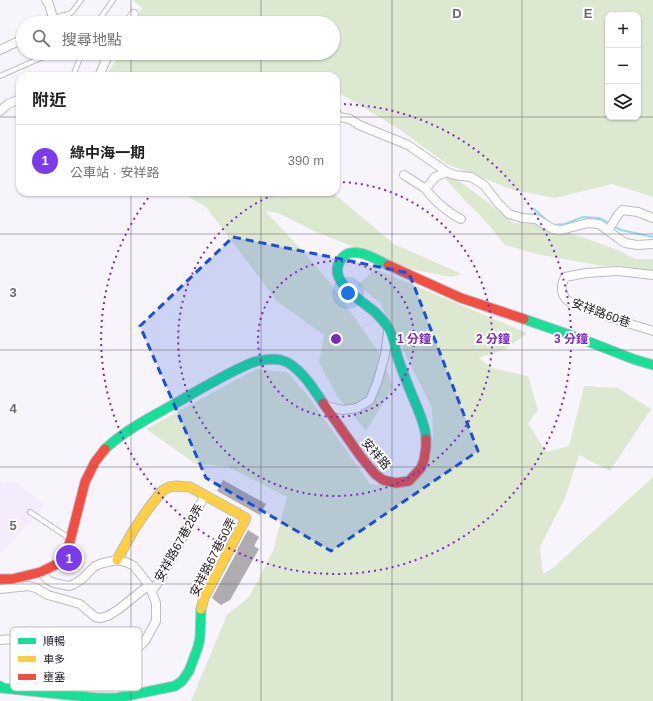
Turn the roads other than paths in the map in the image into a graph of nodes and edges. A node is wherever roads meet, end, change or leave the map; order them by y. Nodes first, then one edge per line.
1 (46, 0) edge
2 (81, 0) edge
3 (113, 0) edge
4 (50, 16) edge
5 (63, 16) edge
6 (102, 16) edge
7 (16, 42) edge
8 (0, 50) edge
9 (36, 60) edge
10 (79, 60) edge
11 (106, 60) edge
12 (75, 72) edge
13 (101, 72) edge
14 (0, 76) edge
15 (16, 101) edge
16 (0, 111) edge
17 (340, 117) edge
18 (447, 172) junction
19 (404, 175) dead end
20 (426, 188) junction
21 (653, 218) edge
22 (461, 219) dead end
23 (608, 231) junction
24 (653, 244) edge
25 (653, 275) edge
26 (389, 329) junction
27 (653, 331) edge
28 (653, 365) edge
29 (326, 406) junction
30 (205, 495) junction
31 (30, 512) dead end
32 (71, 540) junction
33 (117, 560) junction
34 (41, 572) junction
35 (0, 579) edge
36 (150, 588) junction
37 (0, 589) edge
38 (10, 639) edge
39 (0, 640) edge
40 (142, 644) edge
41 (0, 686) edge
42 (10, 689) edge
43 (30, 691) edge

1 - 4 street
2 - 5 lane
3 - 6 lane
7 - 8 street
9 - 14 lane
10 - 12 lane
11 - 13 street
15 - 16 street
17 - 18 street
18 - 20 street
18 - 23 street
19 - 20 street
20 - 22 street
21 - 23 street
23 - 24 street
25 - 27 street, 安祥路60巷
26 - 28 street, 安祥路
26 - 29 street
26 - 29 street, 安祥路
29 - 32 street, 安祥路
30 - 33 street
30 - 36 street, 安祥路67巷28弄
30 - 43 street, 安祥路67巷50弄
31 - 32 lane
32 - 34 street, 安祥路
33 - 34 street
33 - 36 street
34 - 35 street, 安祥路
36 - 37 street, 安祥路67巷28弄
36 - 40 street
38 - 39 street
41 - 42 street, 安祥路67巷50弄

